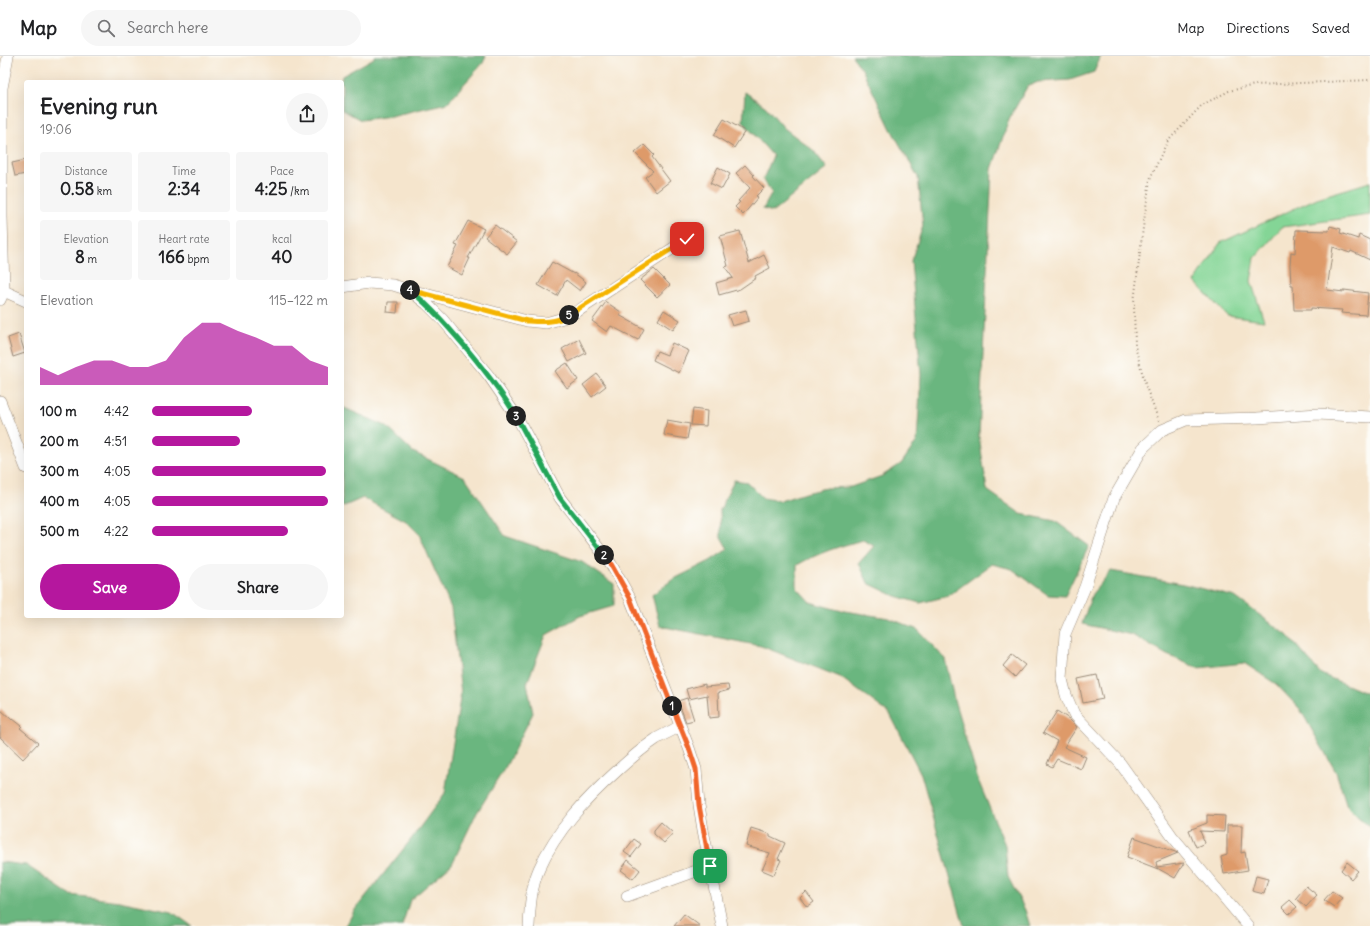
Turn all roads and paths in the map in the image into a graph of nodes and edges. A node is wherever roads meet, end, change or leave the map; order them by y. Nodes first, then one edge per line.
1 (8, 56) edge
2 (1370, 80) edge
3 (1, 217) edge
4 (687, 239) dead end
5 (344, 287) edge
6 (409, 290) junction
7 (2, 295) edge
8 (24, 300) edge
9 (0, 401) edge
10 (1370, 417) edge
11 (1162, 430) junction
12 (24, 463) edge
13 (680, 726) junction
14 (710, 866) junction
15 (627, 896) dead end
16 (529, 926) edge
17 (722, 926) edge
18 (1248, 926) edge

1 - 3 street
2 - 11 path
3 - 7 street
4 - 6 street
5 - 6 street
6 - 13 street
7 - 8 street
9 - 12 street
10 - 11 street
11 - 18 street
13 - 14 street
13 - 16 street
14 - 15 street
14 - 17 street

